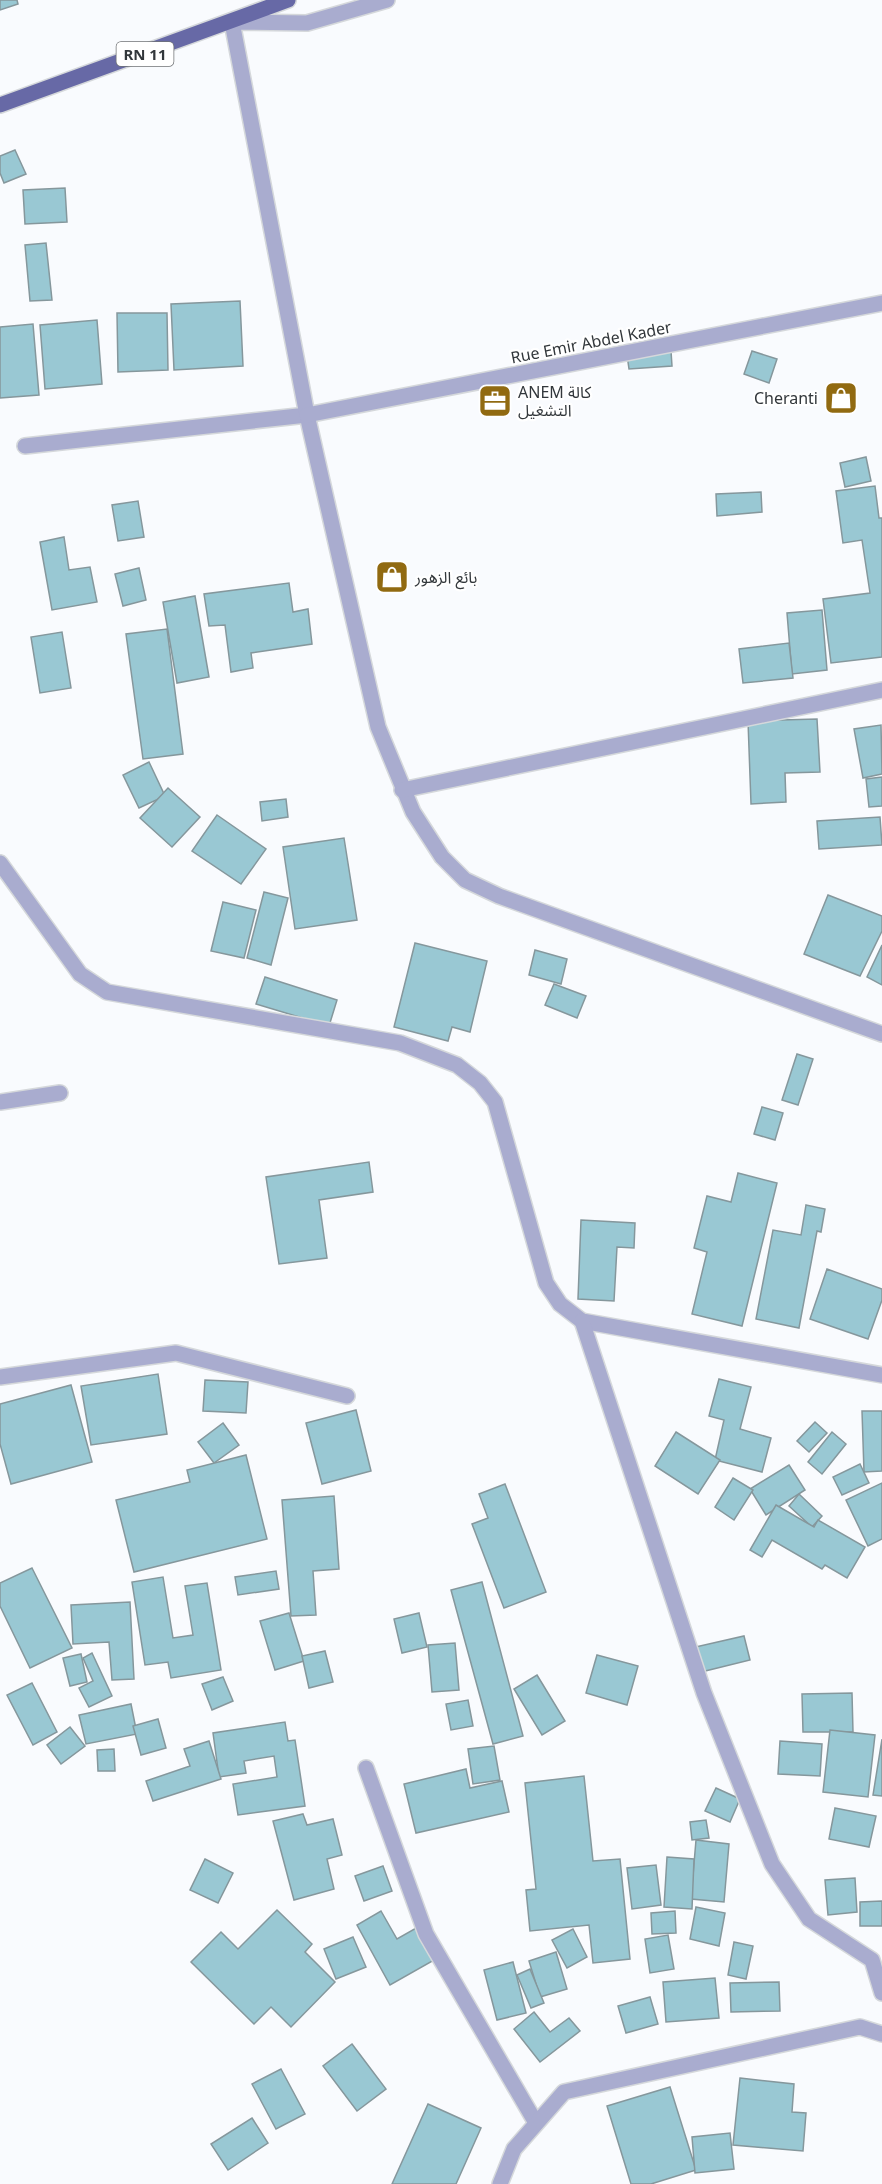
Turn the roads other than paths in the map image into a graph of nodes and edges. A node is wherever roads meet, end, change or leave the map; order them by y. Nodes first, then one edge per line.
1 (288, 0) edge
2 (387, 0) edge
3 (232, 22) junction
4 (0, 105) edge
5 (882, 303) edge
6 (307, 415) junction
7 (25, 446) dead end
8 (882, 690) edge
9 (402, 790) junction
10 (0, 863) edge
11 (882, 1034) edge
12 (60, 1093) dead end
13 (0, 1102) edge
14 (582, 1322) junction
15 (882, 1375) edge
16 (0, 1377) edge
17 (347, 1396) dead end
18 (366, 1768) dead end
19 (882, 1993) edge
20 (882, 2034) edge
21 (536, 2123) junction
22 (500, 2184) edge

1 - 3 main road, RN 11
2 - 3 street
3 - 4 main road, RN 11
3 - 6 street
5 - 6 street, Rue Emir Abdel Kader
6 - 7 street, Rue Emir Abdel Kader
6 - 9 street
8 - 9 street
9 - 11 street
10 - 14 street
12 - 13 street
14 - 15 street
14 - 19 street
16 - 17 street
18 - 21 street
20 - 21 street
21 - 22 street

